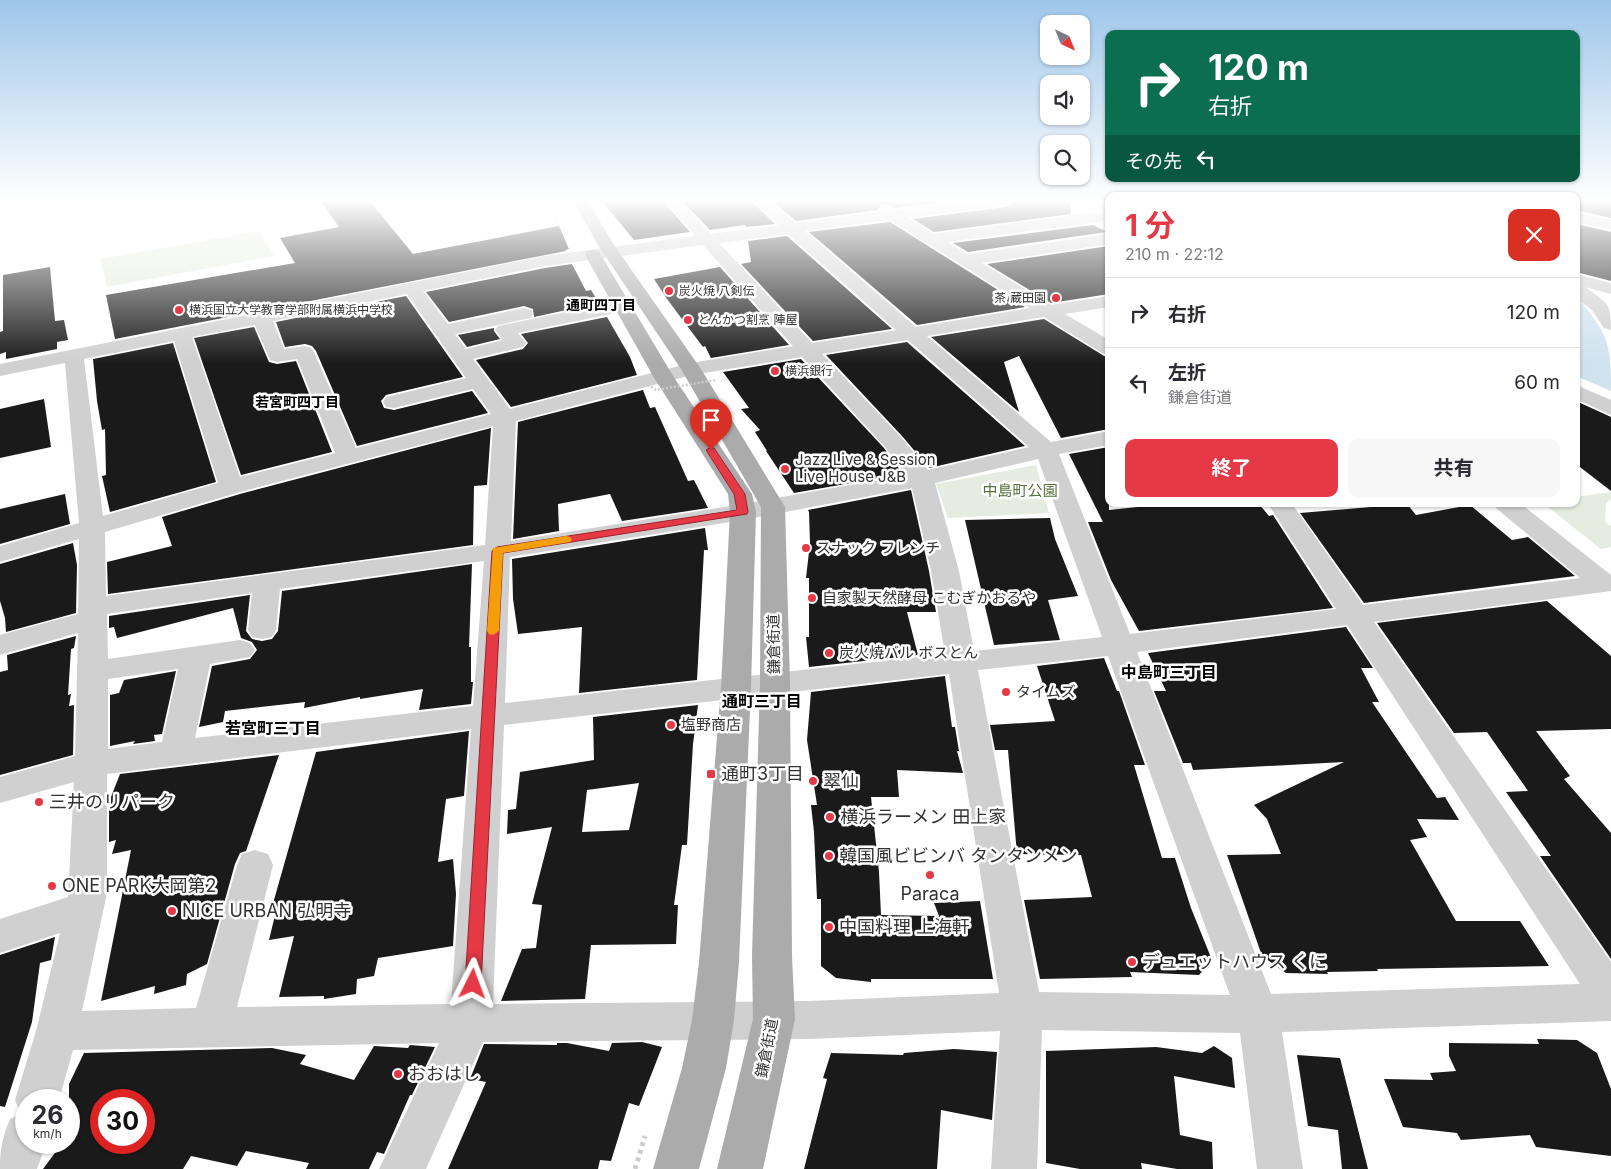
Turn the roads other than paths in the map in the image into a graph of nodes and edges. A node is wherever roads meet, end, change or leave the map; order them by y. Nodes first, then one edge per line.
1 (570, 255) edge
2 (593, 255) edge
3 (595, 255) edge
4 (722, 255) edge
5 (823, 255) edge
6 (956, 255) edge
7 (1002, 255) edge
8 (965, 260) junction
9 (1580, 287) edge
10 (412, 288) junction
11 (1580, 289) edge
12 (1611, 289) edge
13 (613, 302) junction
14 (1105, 302) edge
15 (1046, 311) junction
16 (262, 318) junction
17 (1611, 324) edge
18 (443, 331) junction
19 (181, 334) junction
20 (914, 334) junction
21 (1105, 347) edge
22 (806, 349) junction
23 (74, 356) junction
24 (461, 356) junction
25 (0, 370) edge
26 (682, 379) junction
27 (479, 381) junction
28 (1580, 393) edge
29 (394, 402) dead end
30 (1611, 408) edge
31 (505, 418) junction
32 (1105, 439) edge
33 (1046, 450) junction
34 (348, 458) junction
35 (922, 479) junction
36 (231, 487) junction
37 (773, 507) junction
38 (1282, 507) edge
39 (1510, 507) edge
40 (743, 512) junction
41 (92, 527) junction
42 (497, 551) junction
43 (0, 554) edge
44 (267, 582) junction
45 (1608, 584) edge
46 (92, 613) junction
47 (1355, 617) junction
48 (262, 630) dead end
49 (0, 645) edge
50 (1120, 645) junction
51 (240, 650) dead end
52 (196, 657) junction
53 (961, 662) junction
54 (93, 672) junction
55 (775, 683) junction
56 (736, 688) junction
57 (488, 716) junction
58 (176, 752) junction
59 (91, 764) junction
60 (0, 790) edge
61 (255, 865) dead end
62 (85, 908) junction
63 (0, 936) edge
64 (1611, 996) edge
65 (1611, 1002) edge
66 (1022, 1011) junction
67 (1258, 1014) junction
68 (774, 1019) junction
69 (713, 1020) junction
70 (471, 1022) junction
71 (211, 1028) junction
72 (57, 1031) junction
73 (40, 1089) edge
74 (21, 1154) edge
75 (13, 1169) edge
76 (402, 1169) edge
77 (676, 1169) edge
78 (740, 1169) edge
79 (1014, 1169) edge
80 (1280, 1169) edge

1 - 10 street
2 - 13 main road
3 - 26 main road
4 - 22 street
5 - 20 street
6 - 8 street
7 - 8 street
8 - 15 street
9 - 12 street
10 - 16 street
10 - 18 street
11 - 17 street
13 - 18 street
13 - 24 street
13 - 26 main road
14 - 15 street
15 - 20 street
15 - 21 street
16 - 19 street
16 - 34 street
18 - 24 street
19 - 23 street
19 - 36 street
20 - 22 street
20 - 33 street
22 - 26 street
22 - 35 street
23 - 25 street
23 - 41 street
24 - 27 street
26 - 31 street
26 - 37 main road
26 - 40 main road
27 - 29 street
27 - 31 street
28 - 30 street
31 - 34 street
31 - 42 street
32 - 33 street
33 - 35 street
33 - 50 street
34 - 36 street
35 - 37 street
35 - 53 street
36 - 41 street
37 - 40 street
37 - 55 main road, 鎌倉街道
38 - 47 street
39 - 45 street
40 - 42 street
40 - 56 main road
41 - 43 street
41 - 46 street
42 - 44 street
42 - 57 street
44 - 46 street
44 - 48 street
45 - 47 street
46 - 49 street
46 - 54 street
47 - 50 street
47 - 64 street
50 - 53 street
50 - 67 street
51 - 52 street
52 - 54 street
52 - 58 street
53 - 55 street
53 - 66 street
54 - 59 street
55 - 56 street
55 - 68 main road, 鎌倉街道
56 - 57 street
56 - 69 main road
57 - 58 street
57 - 70 street
58 - 59 street
59 - 60 street
59 - 62 street
61 - 71 street
62 - 63 street
62 - 72 street
65 - 67 street
66 - 67 street
66 - 68 street
66 - 79 street
67 - 80 street
68 - 69 street
68 - 78 main road, 鎌倉街道
69 - 70 street
69 - 77 main road
70 - 71 street
70 - 76 street
71 - 72 street
72 - 73 street
74 - 75 street

